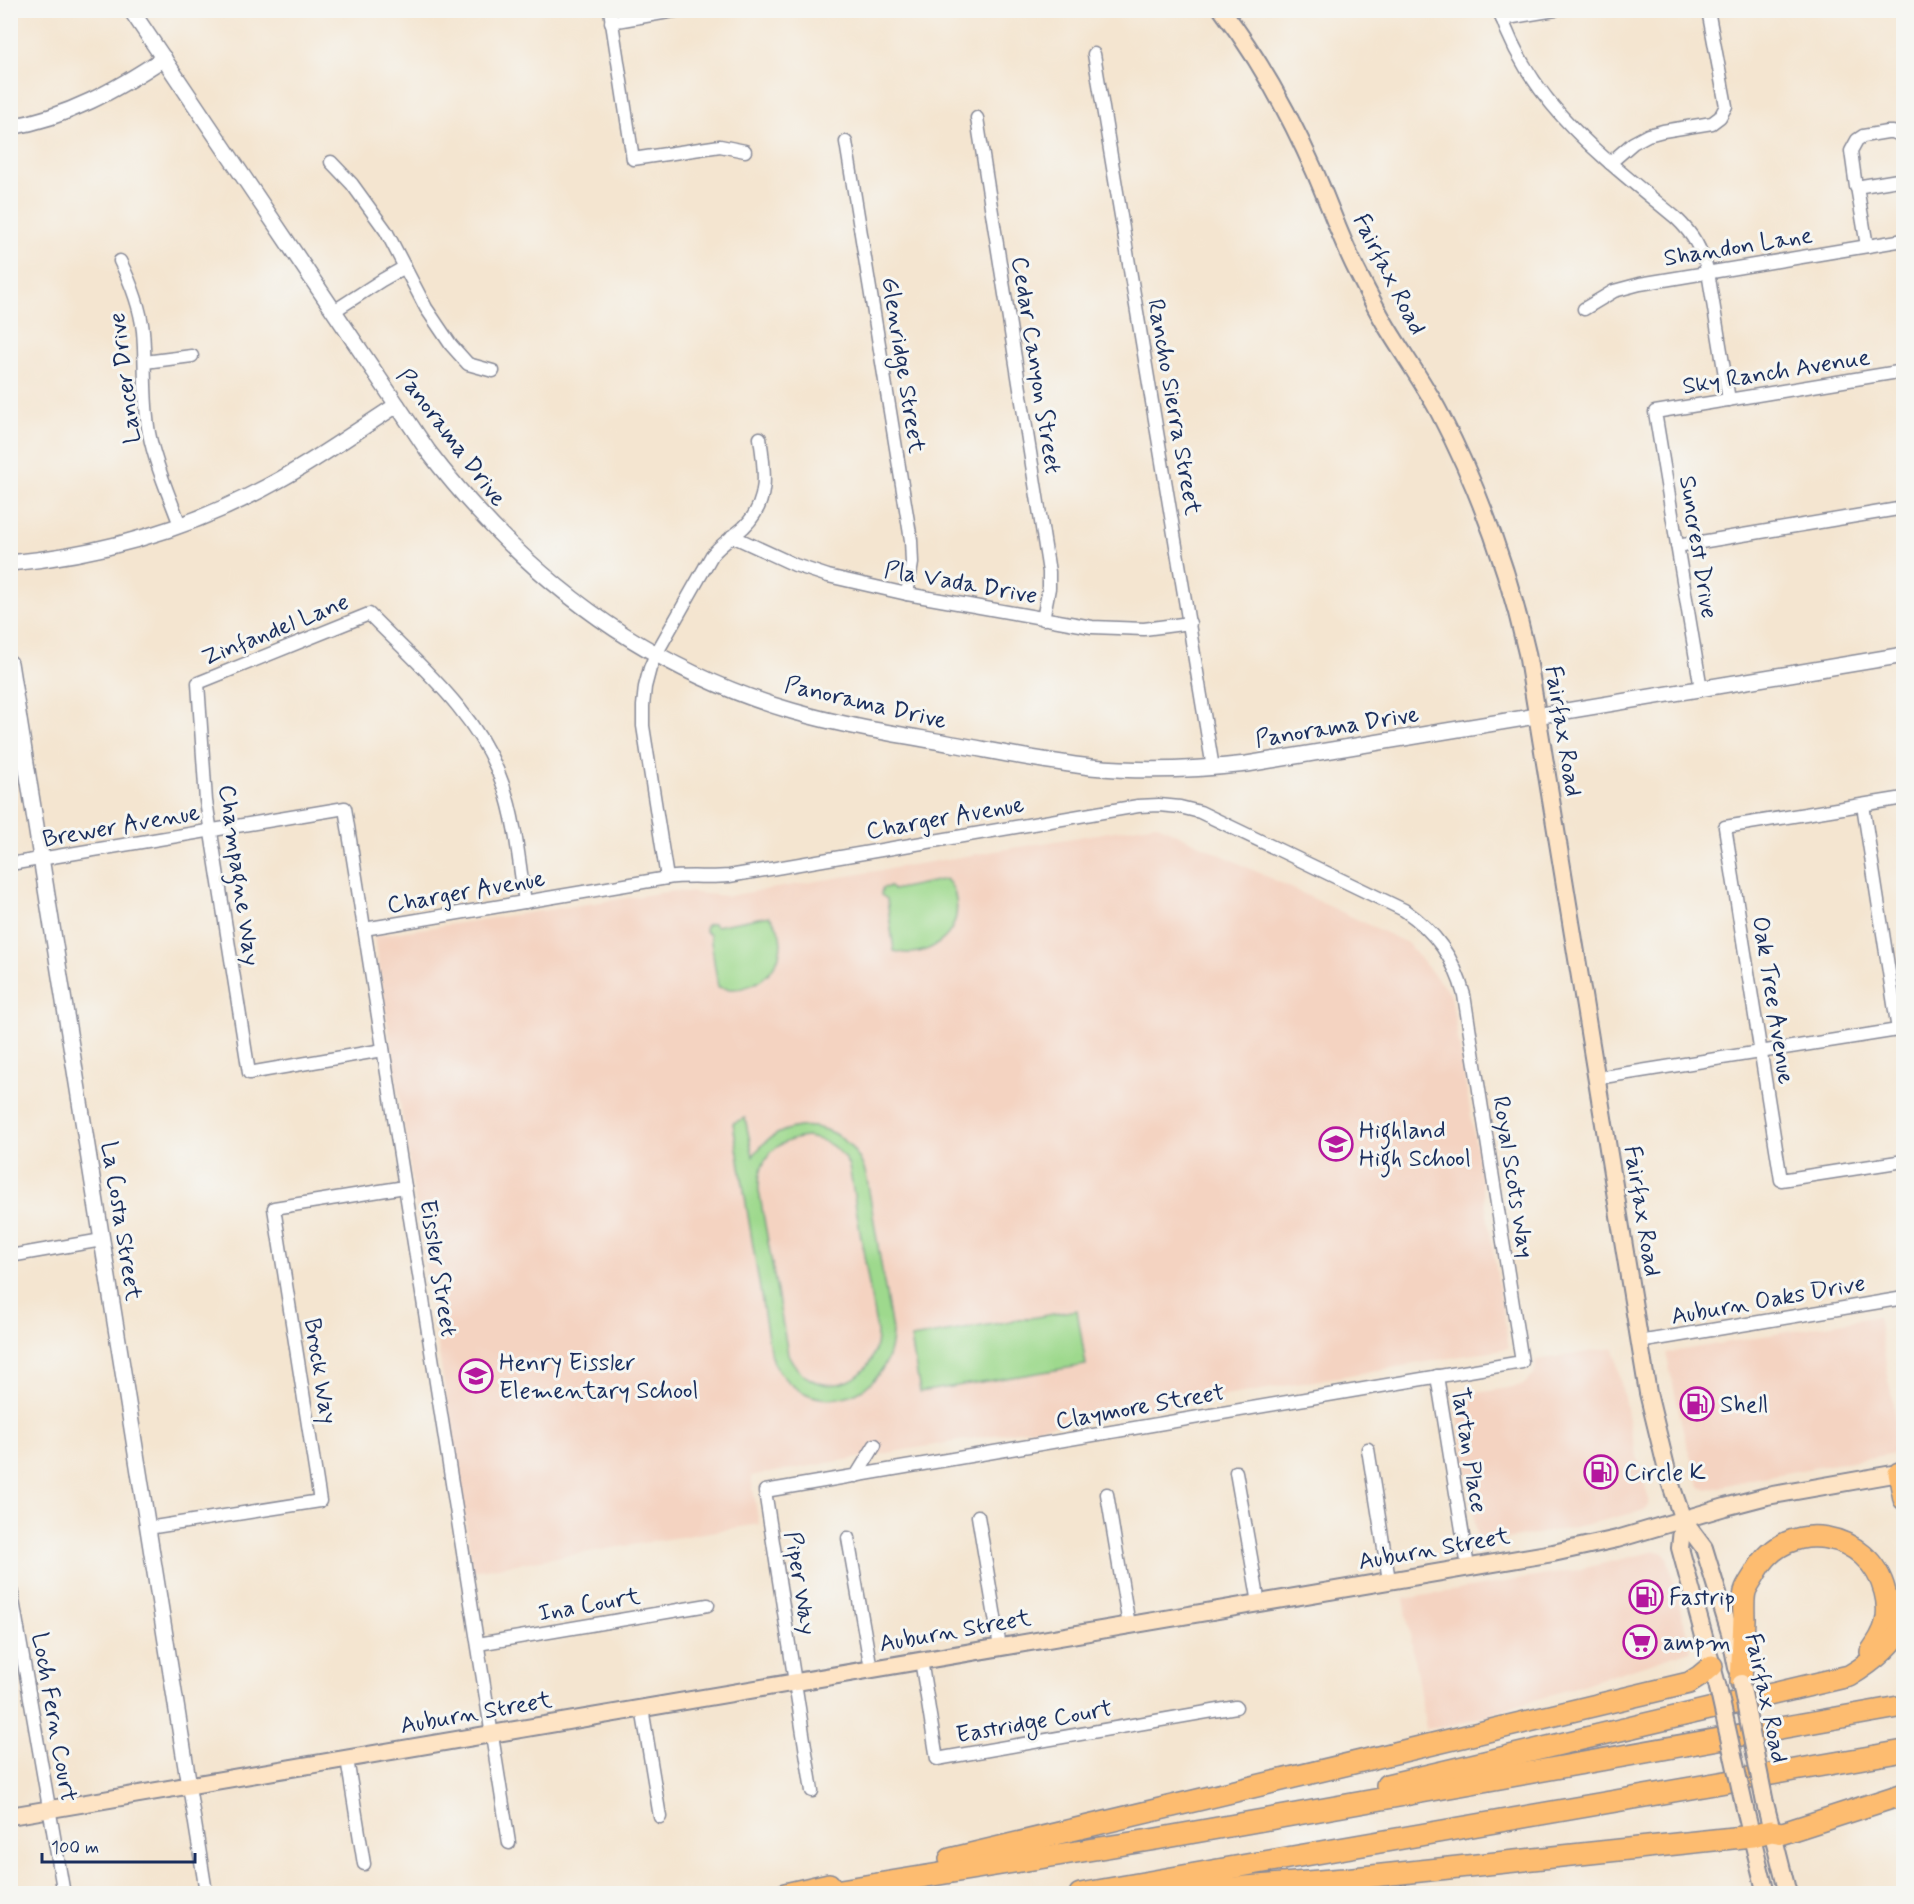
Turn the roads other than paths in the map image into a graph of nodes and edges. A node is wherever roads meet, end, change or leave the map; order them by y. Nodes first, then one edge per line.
1 (131, 10) edge
2 (680, 10) edge
3 (1222, 10) edge
4 (1556, 10) edge
5 (1708, 10) edge
6 (1500, 15) edge
7 (610, 16) edge
8 (1094, 54) dead end
9 (164, 58) junction
10 (977, 118) dead end
11 (10, 127) edge
12 (1904, 137) edge
13 (846, 142) dead end
14 (745, 151) dead end
15 (331, 162) dead end
16 (1610, 163) junction
17 (1904, 177) edge
18 (1857, 187) junction
19 (1904, 240) edge
20 (1867, 246) junction
21 (120, 261) dead end
22 (405, 267) junction
23 (1708, 272) junction
24 (1584, 309) dead end
25 (334, 311) junction
26 (192, 356) dead end
27 (145, 362) junction
28 (493, 371) dead end
29 (1904, 371) edge
30 (1729, 400) junction
31 (397, 405) junction
32 (1655, 412) joint
33 (760, 438) dead end
34 (1904, 508) edge
35 (180, 525) junction
36 (732, 536) junction
37 (1677, 546) junction
38 (10, 562) edge
39 (907, 594) junction
40 (1043, 619) junction
41 (1190, 623) junction
42 (656, 654) junction
43 (1904, 655) edge
44 (10, 663) edge
45 (198, 683) joint
46 (1701, 689) junction
47 (1538, 716) junction
48 (1213, 768) junction
49 (1904, 798) edge
50 (1863, 805) junction
51 (345, 808) joint
52 (211, 831) junction
53 (42, 859) junction
54 (10, 864) edge
55 (667, 878) junction
56 (525, 902) junction
57 (364, 929) junction
58 (1465, 999) joint
59 (1901, 1030) edge
60 (383, 1050) junction
61 (1761, 1052) junction
62 (1598, 1078) junction
63 (1904, 1161) edge
64 (405, 1187) junction
65 (102, 1240) junction
66 (10, 1256) edge
67 (1904, 1298) edge
68 (1639, 1342) junction
69 (1522, 1362) joint
70 (1437, 1376) junction
71 (874, 1445) dead end
72 (1368, 1449) dead end
73 (1236, 1472) dead end
74 (1901, 1473) edge
75 (856, 1476) junction
76 (765, 1491) joint
77 (1107, 1494) dead end
78 (1904, 1499) edge
79 (978, 1516) dead end
80 (1683, 1520) junction
81 (148, 1528) junction
82 (848, 1538) dead end
83 (1468, 1567) junction
84 (1389, 1580) junction
85 (10, 1583) edge
86 (1259, 1602) junction
87 (708, 1605) dead end
88 (1904, 1624) edge
89 (1129, 1625) junction
90 (478, 1644) junction
91 (1000, 1647) junction
92 (921, 1660) junction
93 (1712, 1666) junction
94 (871, 1669) junction
95 (795, 1682) junction
96 (1741, 1683) junction
97 (1822, 1683) junction
98 (1904, 1706) edge
99 (1236, 1707) dead end
100 (642, 1708) junction
101 (492, 1734) junction
102 (1904, 1751) edge
103 (347, 1759) junction
104 (189, 1786) junction
105 (812, 1791) dead end
106 (1904, 1794) edge
107 (49, 1810) junction
108 (10, 1816) edge
109 (660, 1817) dead end
110 (1761, 1834) junction
111 (1156, 1839) junction
112 (509, 1843) dead end
113 (364, 1864) dead end
114 (206, 1892) dead end
115 (1088, 1892) edge
116 (64, 1893) edge
117 (785, 1893) edge
118 (816, 1893) edge
119 (1144, 1893) edge
120 (1160, 1893) edge
121 (1766, 1893) edge
122 (1788, 1893) edge

1 - 9 street, Panorama Drive
2 - 7 street
3 - 47 main road, Fairfax Road
4 - 6 street
5 - 16 street
6 - 16 street
7 - 14 street
8 - 41 street, Rancho Sierra Street
9 - 11 street
9 - 25 street, Panorama Drive
10 - 40 street, Cedar Canyon Street
12 - 18 street
13 - 39 street, Glenridge Street
15 - 22 street
16 - 23 street
17 - 18 street
18 - 20 street
19 - 20 street, Shandon Lane
20 - 23 street, Shandon Lane
21 - 27 street, Lancer Drive
22 - 25 street
22 - 28 street
23 - 24 street, Shandon Lane
23 - 30 street
25 - 31 street, Panorama Drive
26 - 27 street
27 - 35 street, Lancer Drive
29 - 30 street, Sky Ranch Avenue
30 - 32 street, Sky Ranch Avenue
31 - 35 street
31 - 42 street, Panorama Drive
32 - 37 street, Suncrest Drive
33 - 36 street
34 - 37 street
35 - 38 street
36 - 39 street, Pla Vada Drive
36 - 42 street
37 - 46 street, Suncrest Drive
39 - 40 street, Pla Vada Drive
40 - 41 street, Pla Vada Drive
41 - 48 street, Rancho Sierra Street
42 - 48 street, Panorama Drive
42 - 55 street
43 - 46 street, Panorama Drive
44 - 53 street, La Costa Street
45 - 52 street, Champagne Way
45 - 56 street, Zinfandel Lane
46 - 47 street, Panorama Drive
47 - 48 street, Panorama Drive
47 - 62 main road, Fairfax Road
49 - 50 street
50 - 59 street
50 - 61 street, Oak Tree Avenue
51 - 52 street, Brewer Avenue
51 - 57 street, Eissler Street
52 - 53 street, Brewer Avenue
52 - 60 street, Champagne Way
53 - 54 street, Brewer Avenue
53 - 65 street, La Costa Street
55 - 56 street, Charger Avenue
55 - 58 street, Charger Avenue
56 - 57 street, Charger Avenue
57 - 60 street, Eissler Street
58 - 69 street, Royal Scots Way
59 - 61 street
60 - 64 street, Eissler Street
61 - 62 street
61 - 63 street, Oak Tree Avenue
62 - 68 main road, Fairfax Road
64 - 81 street, Brock Way
64 - 90 street, Eissler Street
65 - 66 street
65 - 81 street, La Costa Street
67 - 68 street, Auburn Oaks Drive
68 - 80 main road, Fairfax Road
69 - 70 street, Claymore Street
70 - 75 street, Claymore Street
70 - 83 street, Tartan Place
71 - 75 street
72 - 84 street
73 - 86 street
74 - 78 highway
74 - 80 main road, Auburn Street
75 - 76 street, Claymore Street
76 - 95 street, Piper Way
77 - 89 street
79 - 91 street
80 - 83 main road, Auburn Street
80 - 93 main road, Fairfax Road
80 - 96 main road, Fairfax Road
81 - 104 street, La Costa Street
82 - 94 street
83 - 84 main road, Auburn Street
84 - 86 main road, Auburn Street
85 - 107 street, Loch Fern Court
86 - 89 main road, Auburn Street
87 - 90 street, Ina Court
88 - 97 highway
89 - 91 main road, Auburn Street
90 - 101 street, Eissler Street
91 - 92 main road, Auburn Street
92 - 94 main road, Auburn Street
92 - 99 street, Eastridge Court
93 - 110 main road, Fairfax Road, bridge
93 - 117 highway
94 - 95 main road, Auburn Street
95 - 100 main road, Auburn Street
95 - 105 street, Piper Way
96 - 97 highway
96 - 110 main road, Fairfax Road, bridge
97 - 111 highway
98 - 111 highway
100 - 101 main road, Auburn Street
100 - 109 street
101 - 103 main road, Auburn Street
101 - 112 street, Eissler Street
102 - 115 highway
103 - 104 main road, Auburn Street
103 - 113 street
104 - 107 main road, Auburn Street
104 - 114 street
106 - 110 highway
107 - 108 main road, Auburn Street
107 - 116 street, Loch Fern Court
110 - 120 highway
110 - 121 main road, Fairfax Road
110 - 122 main road, Fairfax Road
111 - 118 highway
115 - 119 highway

